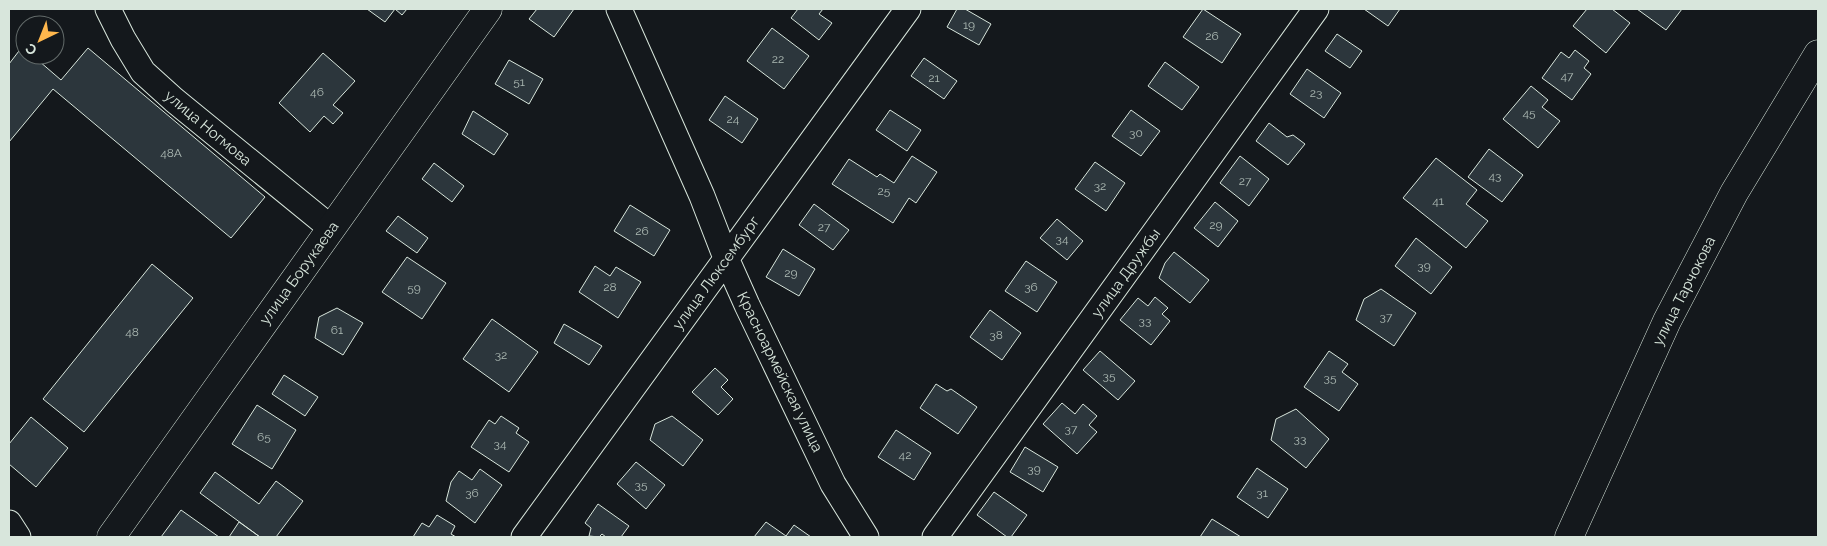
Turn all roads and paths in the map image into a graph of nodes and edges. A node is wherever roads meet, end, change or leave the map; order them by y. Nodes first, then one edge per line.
1 (108, 9) edge
2 (488, 9) edge
3 (619, 9) edge
4 (908, 9) edge
5 (1316, 9) edge
6 (1818, 54) edge
7 (331, 228) junction
8 (726, 258) junction
9 (9, 523) edge
10 (18, 537) edge
11 (111, 537) edge
12 (524, 537) edge
13 (866, 537) edge
14 (935, 537) edge
15 (1569, 537) edge

1 - 7 street, улица Ногмова
2 - 7 street, улица Борукаева
3 - 8 street, Красноармейская улица
4 - 8 street, улица Люксембург
5 - 14 street, улица Дружбы
6 - 15 street, улица Тарчокова
7 - 11 street, улица Борукаева
8 - 12 street, улица Люксембург
8 - 13 street, Красноармейская улица
9 - 10 street

